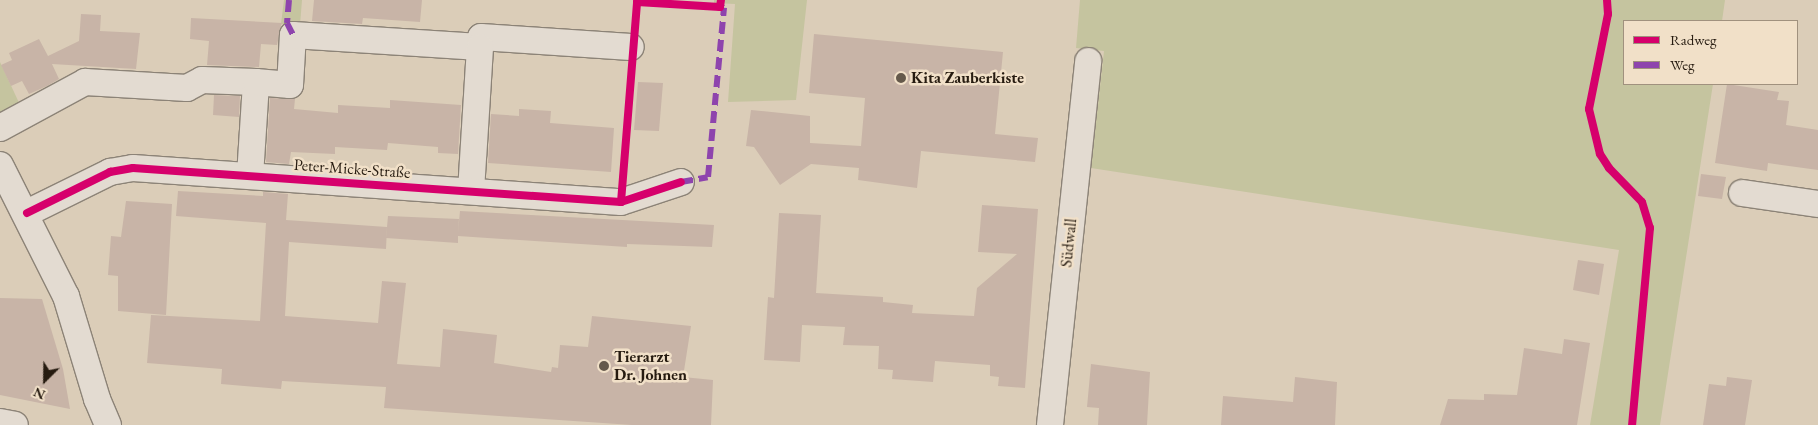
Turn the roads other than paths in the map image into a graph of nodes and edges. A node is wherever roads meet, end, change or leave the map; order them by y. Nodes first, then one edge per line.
1 (480, 47) junction
2 (631, 47) dead end
3 (1088, 61) dead end
4 (256, 82) junction
5 (0, 128) edge
6 (0, 165) edge
7 (250, 176) junction
8 (681, 182) dead end
9 (471, 191) junction
10 (1742, 193) dead end
11 (1818, 204) edge
12 (27, 213) junction
13 (0, 422) edge
14 (15, 425) edge
15 (108, 425) edge
16 (1050, 425) edge

1 - 2 street
1 - 4 street
1 - 9 street
3 - 16 street, Südwall
4 - 5 street
4 - 7 street
6 - 12 street
7 - 9 street, Peter-Micke-Straße
7 - 12 street, Peter-Micke-Straße
8 - 9 street, Peter-Micke-Straße
10 - 11 street
12 - 15 street
13 - 14 street

